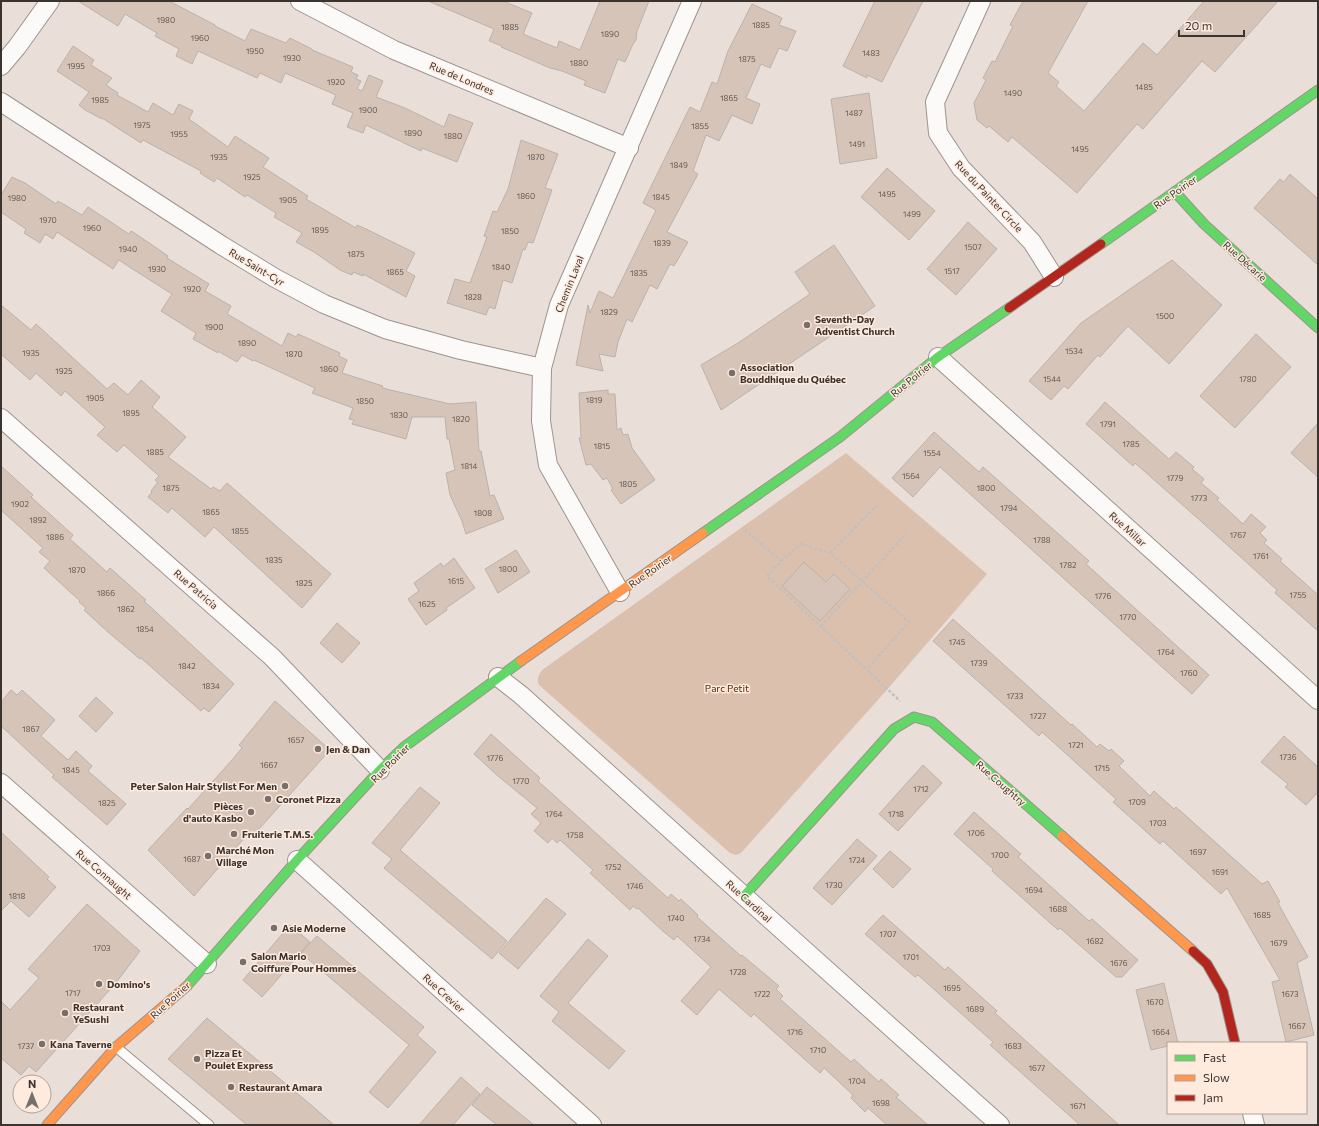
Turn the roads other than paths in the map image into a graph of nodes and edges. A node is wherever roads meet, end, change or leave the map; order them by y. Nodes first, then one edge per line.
1 (50, 1) edge
2 (300, 1) edge
3 (692, 1) edge
4 (981, 1) edge
5 (1, 66) edge
6 (1318, 90) edge
7 (1, 102) edge
8 (629, 148) junction
9 (1175, 192) junction
10 (1054, 277) junction
11 (1318, 328) edge
12 (938, 357) junction
13 (542, 368) junction
14 (1, 418) edge
15 (620, 592) junction
16 (498, 677) junction
17 (1318, 700) edge
18 (380, 770) junction
19 (1, 783) edge
20 (297, 860) junction
21 (744, 896) junction
22 (207, 964) junction
23 (1235, 1042) edge
24 (116, 1047) junction
25 (1252, 1114) edge
26 (47, 1125) edge
27 (209, 1125) edge
28 (592, 1125) edge
29 (1000, 1125) edge
30 (1255, 1125) edge

1 - 5 street
2 - 8 street, Rue de Londres
3 - 8 street, Chemin Laval
4 - 10 street, Rue du Painter Circle
6 - 9 street, Rue Poirier
7 - 13 street, Rue Saint-Cyr
8 - 13 street, Chemin Laval
9 - 10 street, Rue Poirier
9 - 11 street, Rue Décarie
10 - 12 street, Rue Poirier
12 - 15 street, Rue Poirier
12 - 17 street, Rue Millar
13 - 15 street, Chemin Laval
14 - 18 street, Rue Patricia
15 - 16 street, Rue Poirier
16 - 18 street, Rue Poirier
16 - 21 street, Rue Cardinal
18 - 20 street, Rue Poirier
19 - 22 street, Rue Connaught
20 - 22 street, Rue Poirier
20 - 28 street, Rue Crevier
21 - 23 street, Rue Coughtry
21 - 29 street, Rue Cardinal
22 - 24 street, Rue Poirier
24 - 26 street, Rue Poirier
24 - 27 lane
25 - 30 street

